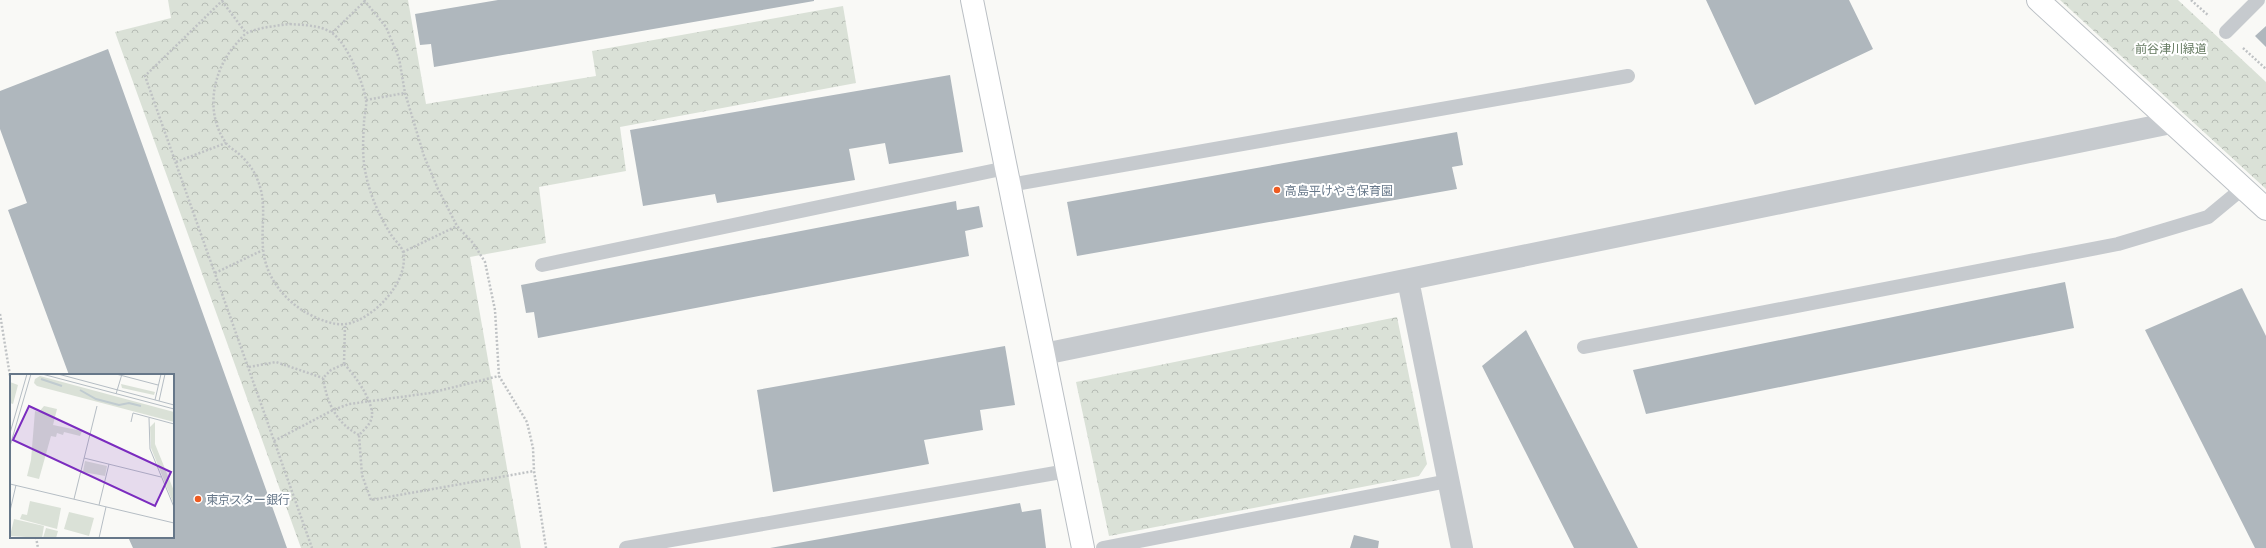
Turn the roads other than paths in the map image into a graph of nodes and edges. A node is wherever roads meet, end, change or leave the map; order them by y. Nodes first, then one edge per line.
1 (972, 0) edge
2 (2038, 0) edge
3 (2258, 0) edge
4 (2226, 32) dead end
5 (1628, 76) dead end
6 (2171, 123) junction
7 (1008, 176) junction
8 (2242, 188) junction
9 (2266, 209) edge
10 (542, 265) dead end
11 (1408, 280) junction
12 (1584, 347) dead end
13 (1044, 354) junction
14 (1067, 471) junction
15 (1448, 481) junction
16 (626, 548) edge
17 (1083, 548) edge
18 (1103, 548) edge
19 (1462, 548) edge

1 - 7 street
2 - 6 street
3 - 4 lane
5 - 7 lane
6 - 8 street
6 - 11 street
7 - 10 lane
7 - 13 street
8 - 9 street
8 - 12 lane
11 - 13 street
11 - 15 street
13 - 14 street
14 - 16 lane
14 - 17 street
15 - 18 lane
15 - 19 street

